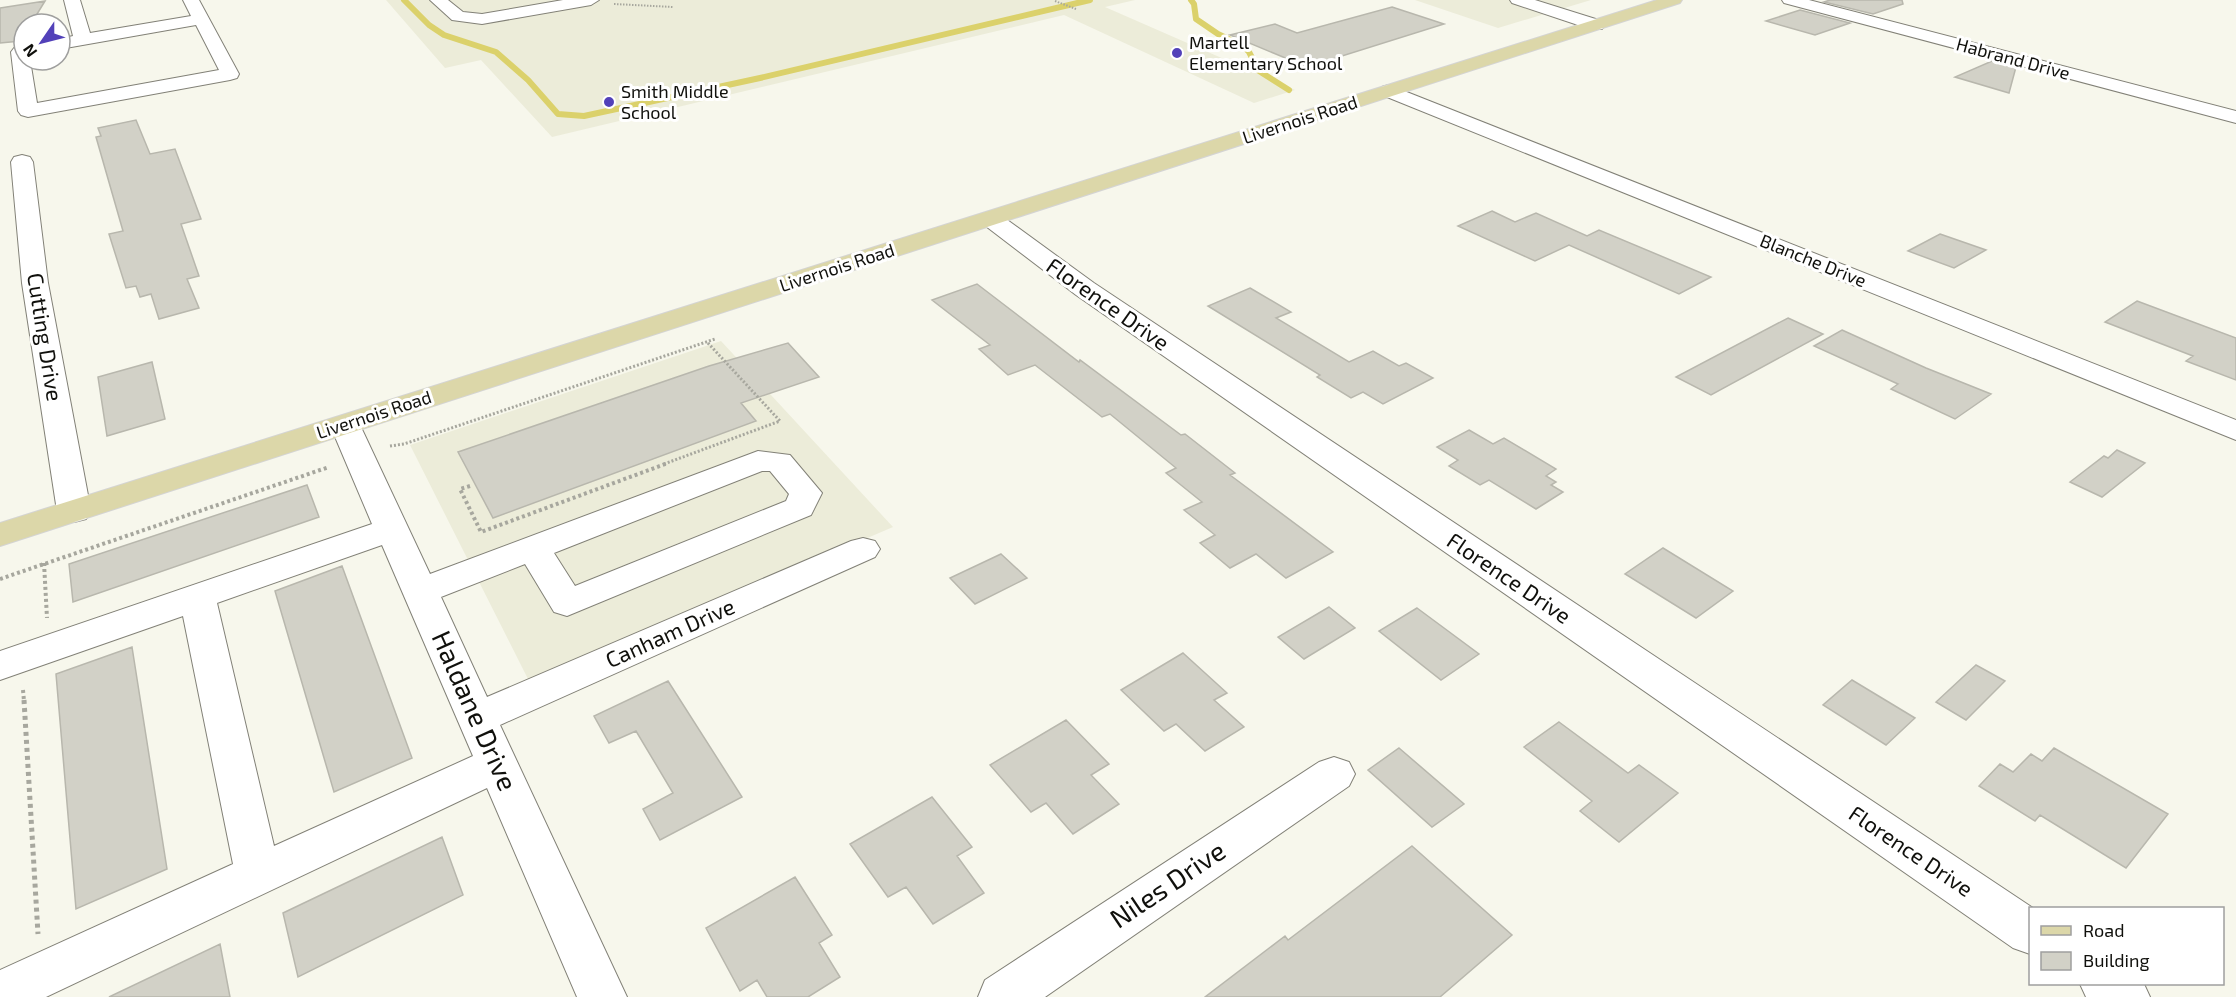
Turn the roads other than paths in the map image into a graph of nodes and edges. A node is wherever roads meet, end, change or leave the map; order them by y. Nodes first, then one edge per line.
1 (191, 0) edge
2 (505, 0) edge
3 (591, 0) edge
4 (1518, 0) edge
5 (1790, 0) edge
6 (78, 1) edge
7 (1668, 1) edge
8 (443, 4) edge
9 (201, 19) junction
10 (1596, 25) junction
11 (83, 39) junction
12 (72, 41) edge
13 (24, 72) edge
14 (1389, 91) junction
15 (2236, 117) edge
16 (22, 162) dead end
17 (991, 219) junction
18 (345, 425) junction
19 (2236, 431) edge
20 (74, 511) junction
21 (393, 528) junction
22 (0, 535) edge
23 (534, 549) junction
24 (864, 549) dead end
25 (421, 591) junction
26 (198, 599) junction
27 (11, 672) edge
28 (478, 718) junction
29 (497, 764) junction
30 (1334, 774) dead end
31 (258, 873) junction
32 (2029, 932) edge
33 (2107, 985) edge
34 (0, 994) edge
35 (602, 997) edge
36 (1003, 997) edge
37 (2125, 997) edge

1 - 9 street
2 - 8 street
3 - 8 street
4 - 10 street
5 - 15 street, Habrand Drive
6 - 11 street
7 - 10 main road, Livernois Road
9 - 11 street
9 - 13 street
10 - 14 main road, Livernois Road
11 - 12 street
14 - 17 main road, Livernois Road
14 - 19 street, Blanche Drive
16 - 20 street, Cutting Drive
17 - 18 main road, Livernois Road
17 - 32 street, Florence Drive
18 - 20 main road, Livernois Road
18 - 21 street, Haldane Drive
20 - 22 main road, Livernois Road
21 - 25 street, Haldane Drive
21 - 26 street
23 - 23 street
23 - 25 street
24 - 28 street, Canham Drive
25 - 28 street, Haldane Drive
26 - 27 street
26 - 31 street
28 - 29 street, Haldane Drive
29 - 31 street
29 - 35 street, Haldane Drive
30 - 36 street, Niles Drive
31 - 34 street
33 - 37 street

